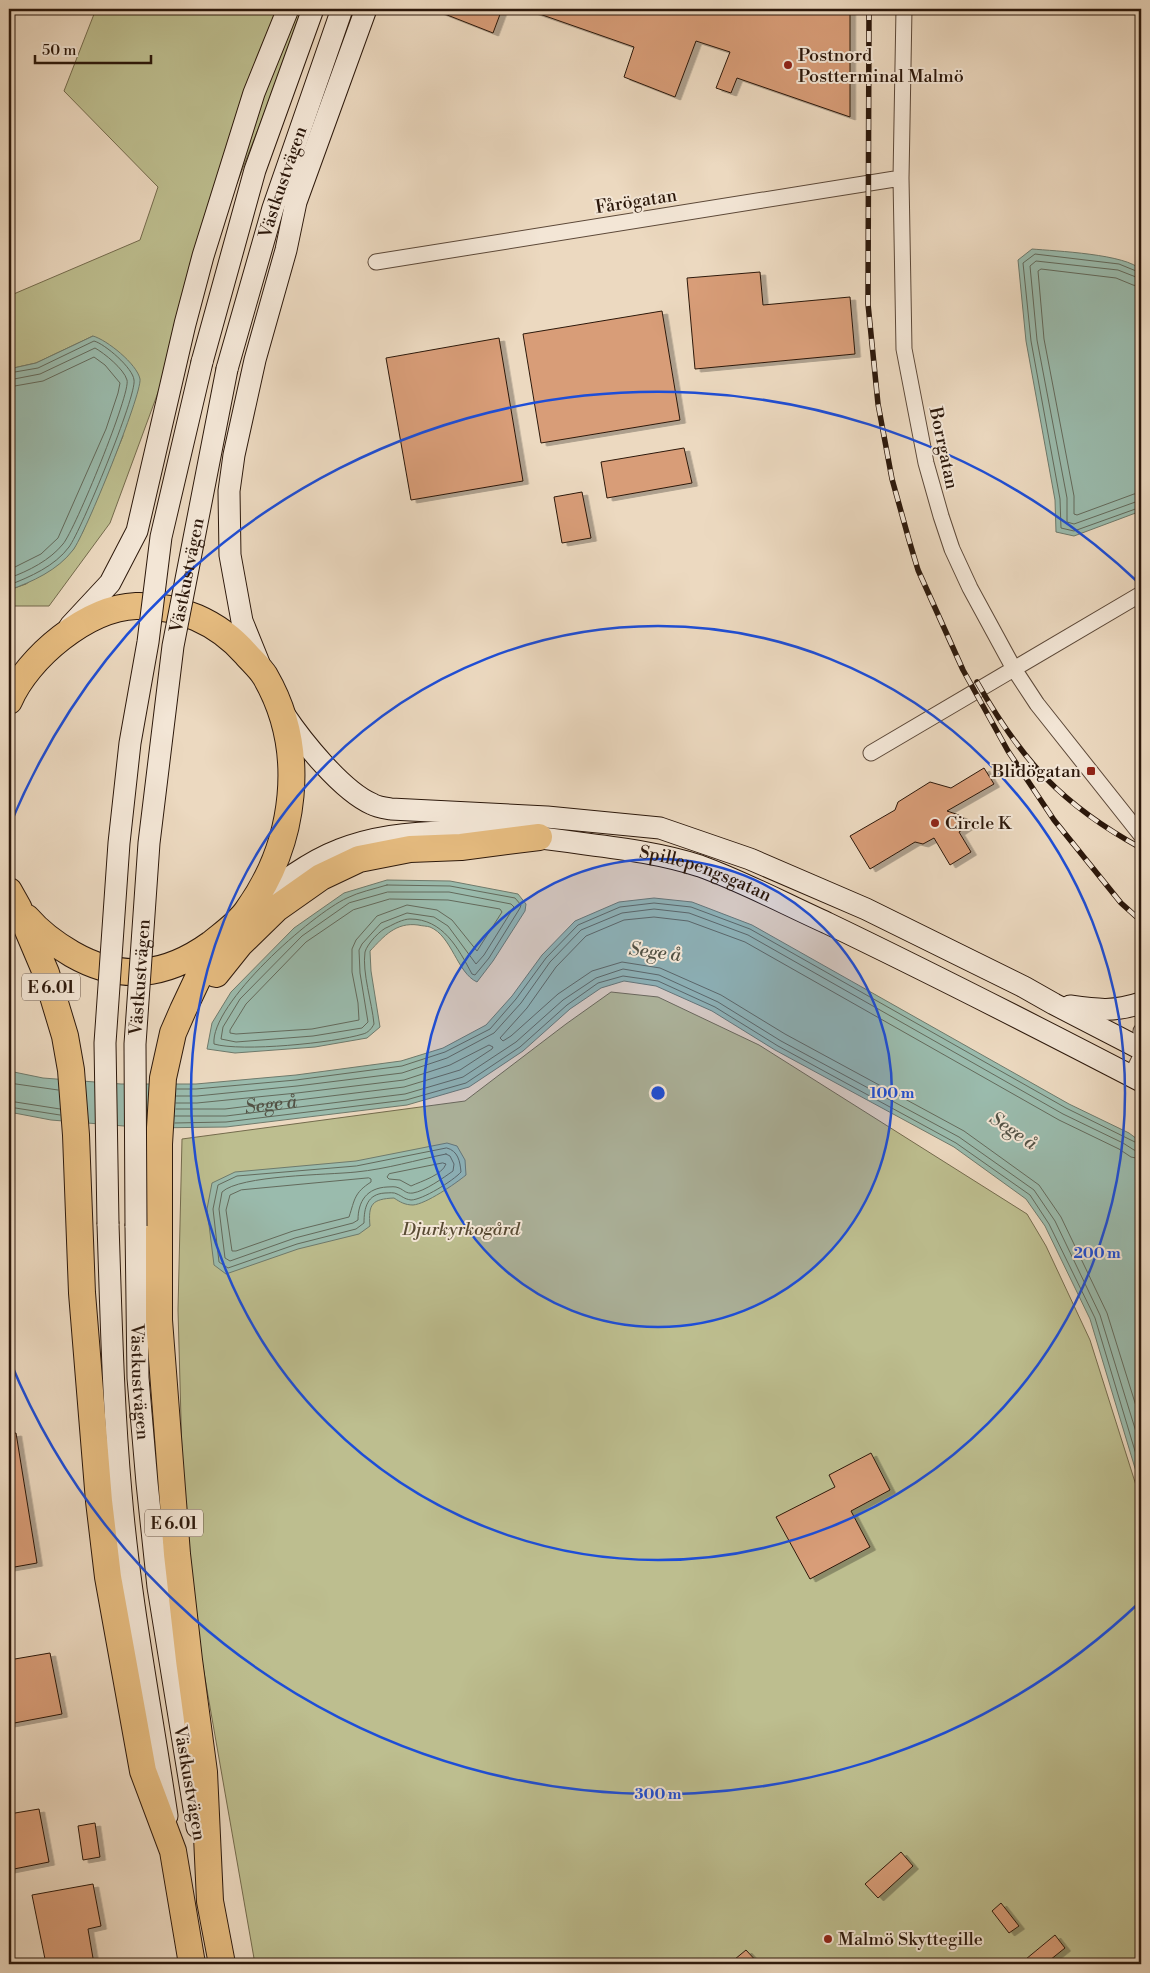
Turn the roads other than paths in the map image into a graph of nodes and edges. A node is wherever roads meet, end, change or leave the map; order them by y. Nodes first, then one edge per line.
1 (288, 9) edge
2 (313, 9) edge
3 (342, 9) edge
4 (366, 9) edge
5 (904, 9) edge
6 (901, 178) junction
7 (376, 262) dead end
8 (1141, 594) edge
9 (53, 645) junction
10 (1014, 669) junction
11 (264, 675) junction
12 (17, 680) edge
13 (9, 701) edge
14 (279, 706) junction
15 (871, 754) dead end
16 (1141, 835) edge
17 (539, 837) junction
18 (14, 899) edge
19 (247, 912) junction
20 (225, 933) junction
21 (1141, 1003) edge
22 (1054, 1004) junction
23 (1141, 1031) edge
24 (173, 1033) junction
25 (1141, 1036) edge
26 (1141, 1049) edge
27 (1141, 1056) edge
28 (1136, 1078) edge
29 (173, 1851) junction
30 (210, 1901) junction
31 (192, 1964) edge
32 (222, 1964) edge

1 - 9 main road
2 - 29 main road, Västkustvägen, bridge
3 - 30 main road, Västkustvägen, bridge
4 - 11 main road
5 - 6 street, Borrgatan
6 - 7 street, Fårögatan
6 - 10 street, Borrgatan
8 - 10 street
9 - 11 highway
9 - 12 highway
10 - 15 street
10 - 16 street, Borrgatan
11 - 14 highway
12 - 13 highway
14 - 19 highway
14 - 22 main road, Spillepengsgatan
17 - 19 main road, Spillepengsgatan
17 - 24 highway
17 - 28 main road, Spillepengsgatan
18 - 20 highway
18 - 29 highway, E 6.01
19 - 20 highway
20 - 24 highway, E 6.01
21 - 22 main road
22 - 26 main road, Spillepengsgatan
23 - 25 street
24 - 30 highway, E 6.01
27 - 28 street
29 - 31 highway, Västkustvägen / E 6.01
30 - 32 highway, Västkustvägen / E 6.01

